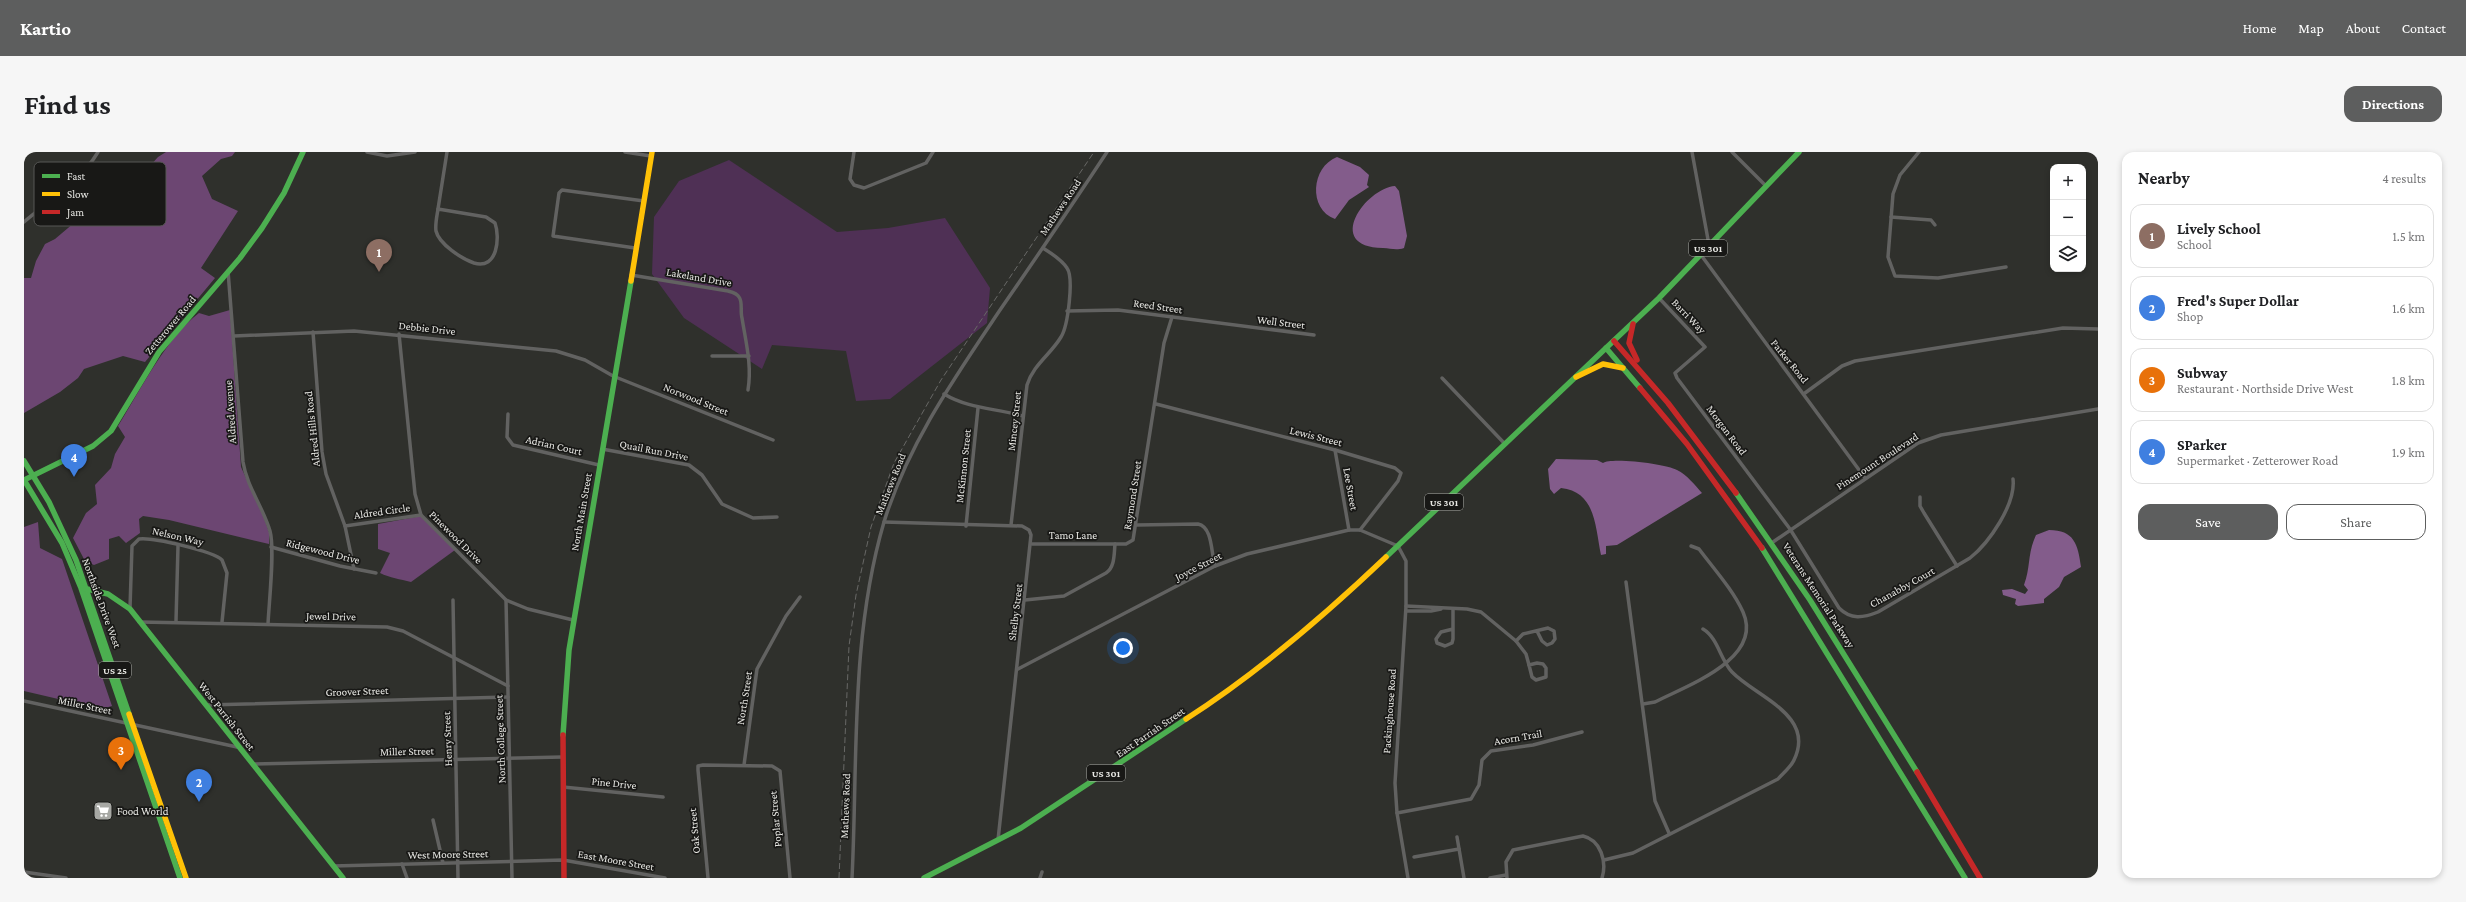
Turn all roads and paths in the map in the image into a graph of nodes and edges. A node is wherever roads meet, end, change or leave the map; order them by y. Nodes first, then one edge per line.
1 (98, 152) edge
2 (303, 152) edge
3 (367, 152) edge
4 (415, 152) edge
5 (447, 152) edge
6 (626, 152) edge
7 (854, 152) edge
8 (933, 152) edge
9 (1107, 152) edge
10 (1692, 152) edge
11 (1732, 152) edge
12 (1798, 152) edge
13 (1919, 152) edge
14 (652, 154) edge
15 (92, 162) edge
16 (1766, 186) junction
17 (644, 201) junction
18 (438, 209) junction
19 (34, 214) edge
20 (1891, 217) junction
21 (24, 222) edge
22 (1935, 225) dead end
23 (1709, 246) junction
24 (635, 248) junction
25 (1043, 248) junction
26 (1701, 255) junction
27 (2006, 267) dead end
28 (228, 271) junction
29 (631, 275) junction
30 (1659, 298) junction
31 (1067, 311) junction
32 (1172, 317) junction
33 (1634, 322) junction
34 (1246, 326) joint
35 (2098, 329) edge
36 (313, 332) junction
37 (399, 334) junction
38 (1314, 335) dead end
39 (234, 336) junction
40 (1614, 341) junction
41 (1706, 347) joint
42 (1606, 348) junction
43 (712, 356) dead end
44 (749, 356) junction
45 (1625, 370) junction
46 (613, 376) junction
47 (1576, 377) junction
48 (1442, 378) dead end
49 (748, 390) dead end
50 (1805, 393) junction
51 (944, 394) junction
52 (1156, 404) junction
53 (978, 408) junction
54 (2098, 408) edge
55 (508, 414) dead end
56 (1678, 414) junction
57 (1022, 416) junction
58 (773, 440) dead end
59 (1505, 444) junction
60 (602, 449) junction
61 (1335, 450) junction
62 (24, 460) edge
63 (599, 465) junction
64 (35, 476) junction
65 (1865, 478) junction
66 (2014, 479) dead end
67 (24, 480) edge
68 (1920, 497) dead end
69 (421, 515) junction
70 (776, 517) dead end
71 (884, 522) junction
72 (1011, 525) junction
73 (1137, 525) junction
74 (345, 526) junction
75 (966, 526) junction
76 (1790, 529) junction
77 (1349, 530) junction
78 (1360, 530) junction
79 (1773, 542) junction
80 (1032, 544) junction
81 (1115, 544) junction
82 (178, 546) junction
83 (1398, 546) junction
84 (1691, 546) dead end
85 (271, 547) junction
86 (1215, 566) junction
87 (1957, 566) junction
88 (354, 569) junction
89 (376, 573) dead end
90 (1626, 582) dead end
91 (84, 588) junction
92 (800, 597) dead end
93 (453, 600) dead end
94 (506, 600) junction
95 (1025, 600) junction
96 (1406, 606) junction
97 (130, 609) junction
98 (1442, 609) junction
99 (1453, 610) junction
100 (1406, 611) junction
101 (573, 620) junction
102 (176, 621) junction
103 (139, 622) junction
104 (222, 622) junction
105 (268, 624) junction
106 (1453, 629) junction
107 (1703, 629) dead end
108 (1537, 631) junction
109 (1516, 641) junction
110 (454, 657) junction
111 (1529, 665) junction
112 (1726, 665) junction
113 (1018, 669) junction
114 (508, 686) junction
115 (455, 697) junction
116 (508, 697) junction
117 (24, 701) edge
118 (1643, 704) junction
119 (206, 705) junction
120 (132, 725) junction
121 (1582, 732) dead end
122 (237, 747) junction
123 (510, 757) junction
124 (562, 757) junction
125 (457, 759) junction
126 (253, 764) junction
127 (744, 766) junction
128 (563, 786) junction
129 (663, 797) dead end
130 (1397, 813) junction
131 (433, 820) dead end
132 (1669, 833) junction
133 (1457, 837) dead end
134 (998, 841) junction
135 (1459, 849) junction
136 (1414, 857) dead end
137 (563, 860) junction
138 (1604, 860) junction
139 (512, 862) junction
140 (443, 863) junction
141 (458, 863) junction
142 (402, 864) junction
143 (333, 866) junction
144 (24, 872) edge
145 (1042, 872) dead end
146 (934, 876) edge
147 (1506, 877) edge
148 (66, 878) edge
149 (180, 878) edge
150 (186, 878) edge
151 (343, 878) edge
152 (407, 878) edge
153 (458, 878) edge
154 (512, 878) edge
155 (564, 878) edge
156 (665, 878) edge
157 (708, 878) edge
158 (790, 878) edge
159 (852, 878) edge
160 (924, 878) edge
161 (1040, 878) edge
162 (1408, 878) edge
163 (1464, 878) edge
164 (1490, 878) edge
165 (1602, 878) edge
166 (1965, 878) edge
167 (1980, 878) edge

1 - 15 street
2 - 28 main road, Zetterower Road
3 - 4 street
5 - 18 street
6 - 14 street
7 - 8 street
9 - 25 street, Mathews Road
10 - 23 street
11 - 16 street
12 - 16 main road, US 301
13 - 20 street
14 - 17 main road, North Main Street
16 - 23 main road, US 301
17 - 24 main road, North Main Street
17 - 24 street
18 - 18 street
19 - 21 street
20 - 22 street
20 - 27 street
23 - 26 main road, US 301
24 - 29 main road, North Main Street
25 - 31 street, Mincey Street
25 - 51 street, Mathews Road
26 - 30 main road, US 301
26 - 50 street, Parker Road
28 - 39 street, Aldred Avenue
28 - 64 main road, Zetterower Road
29 - 44 street, Lakeland Drive
29 - 46 main road, North Main Street
30 - 33 main road, US 301
30 - 41 street, Barri Way
31 - 32 street, Reed Street
31 - 57 street, Mincey Street
32 - 34 street, Reed Street
32 - 52 street, Raymond Street
33 - 40 main road, US 301
33 - 56 main road
34 - 38 street, Well Street
35 - 50 street
36 - 37 street, Debbie Drive
36 - 39 street, Debbie Drive
36 - 74 street, Aldred Hills Road
37 - 46 street, Debbie Drive
37 - 69 street, Pinewood Drive
39 - 85 street, Aldred Avenue
40 - 42 main road, US 301
40 - 56 main road, Veterans Memorial Parkway
41 - 76 street, Morgan Road
42 - 45 main road, Veterans Memorial Parkway
42 - 47 main road, US 301
43 - 44 street
44 - 49 street, Lakeland Drive
45 - 47 main road
45 - 166 main road, Veterans Memorial Parkway
46 - 58 street, Norwood Street
46 - 60 main road, North Main Street
47 - 59 main road, US 301
48 - 59 street
50 - 65 street, Parker Road
51 - 53 street
51 - 71 street, Mathews Road
52 - 61 street, Lewis Street
52 - 73 street, Raymond Street
53 - 57 street
53 - 75 street, McKinnon Street
54 - 65 street, Pinemount Boulevard
55 - 63 street, Adrian Court
56 - 79 main road, Veterans Memorial Parkway
57 - 72 street, Mincey Street
59 - 83 main road, US 301
60 - 63 main road, North Main Street
60 - 70 street, Quail Run Drive
61 - 77 street, Lee Street
61 - 78 street, Lewis Street
62 - 64 main road, US 25
63 - 101 main road, North Main Street
64 - 67 main road, Zetterower Road
64 - 91 main road, Northside Drive West / US 25
65 - 76 street, Pinemount Boulevard
66 - 87 street, Chanabby Court
67 - 91 main road, Northside Drive West / US 25
68 - 87 street
69 - 74 street, Aldred Circle
69 - 94 street, Pinewood Drive
71 - 75 street
71 - 159 street, Mathews Road
72 - 75 street
72 - 80 street
73 - 81 street, Raymond Street
73 - 86 street
74 - 88 street, Aldred Hills Road
76 - 79 street, Pinemount Boulevard
76 - 87 street, Chanabby Court
77 - 78 street, Joyce Street
77 - 86 street, Joyce Street
78 - 83 street, Joyce Street
79 - 167 main road, Veterans Memorial Parkway
80 - 81 street, Tamo Lane
80 - 95 street, Shelby Street
81 - 95 street, Raymond Street
82 - 97 street, Nelson Way
82 - 102 street
82 - 104 street, Nelson Way
83 - 96 street, Packinghouse Road
83 - 134 main road, East Parrish Street / US 301
84 - 112 street
85 - 88 street, Ridgewood Drive
85 - 105 street, Ridgewood Drive
86 - 113 street, Joyce Street
88 - 89 street, Ridgewood Drive
90 - 118 street
91 - 97 main road, West Parrish Street
91 - 120 main road, Northside Drive West / US 25
92 - 127 street, North Street
93 - 110 street, Henry Street
94 - 101 street, Pinewood Drive
94 - 114 street, North College Street
95 - 113 street, Shelby Street
96 - 98 street
96 - 100 street, Packinghouse Road
97 - 103 main road, West Parrish Street
98 - 99 street
98 - 100 street
99 - 106 street
99 - 109 street
100 - 130 street, Packinghouse Road
101 - 124 main road, North Main Street
102 - 103 street, Jewel Drive
102 - 104 street, Jewel Drive
103 - 119 main road, West Parrish Street
104 - 105 street, Jewel Drive
105 - 110 street, Jewel Drive
106 - 106 street
107 - 112 street
108 - 108 street
108 - 109 street
109 - 111 street
110 - 114 street, Jewel Drive
110 - 115 street, Henry Street
111 - 111 street
112 - 118 street
112 - 132 street
113 - 134 street, Shelby Street
114 - 116 street, North College Street
115 - 116 street, Groover Street
115 - 119 street, Groover Street
115 - 125 street, Henry Street
116 - 123 street, North College Street
117 - 120 street, Miller Street
118 - 132 street
119 - 122 main road, West Parrish Street
120 - 122 street, Miller Street
120 - 149 main road, Northside Drive West / US 25
120 - 150 main road, Northside Drive West / US 25
121 - 130 street, Acorn Trail
122 - 126 main road, West Parrish Street
123 - 124 street, Miller Street
123 - 125 street, Miller Street
123 - 139 street, North College Street
124 - 128 main road, North Main Street
125 - 126 street, Miller Street
125 - 141 street, Henry Street
126 - 143 main road, West Parrish Street
127 - 157 street, Oak Street
127 - 158 street, Poplar Street
128 - 129 street, Pine Drive
128 - 137 main road, North Main Street
130 - 162 street, Packinghouse Road
131 - 140 street
132 - 138 street
133 - 135 street
134 - 146 main road, East Parrish Street / US 301
135 - 136 street
135 - 163 street
137 - 139 street, West Moore Street
137 - 155 main road, North Main Street
137 - 156 street, East Moore Street
138 - 147 street
138 - 165 street
139 - 141 street, West Moore Street
139 - 154 street, North College Street
140 - 141 street, West Moore Street
140 - 142 street, West Moore Street
141 - 153 street, Henry Street
142 - 143 street, West Moore Street
142 - 152 street
143 - 151 main road, West Parrish Street
144 - 148 street
145 - 161 street
146 - 160 main road, East Parrish Street / US 301
147 - 164 street

